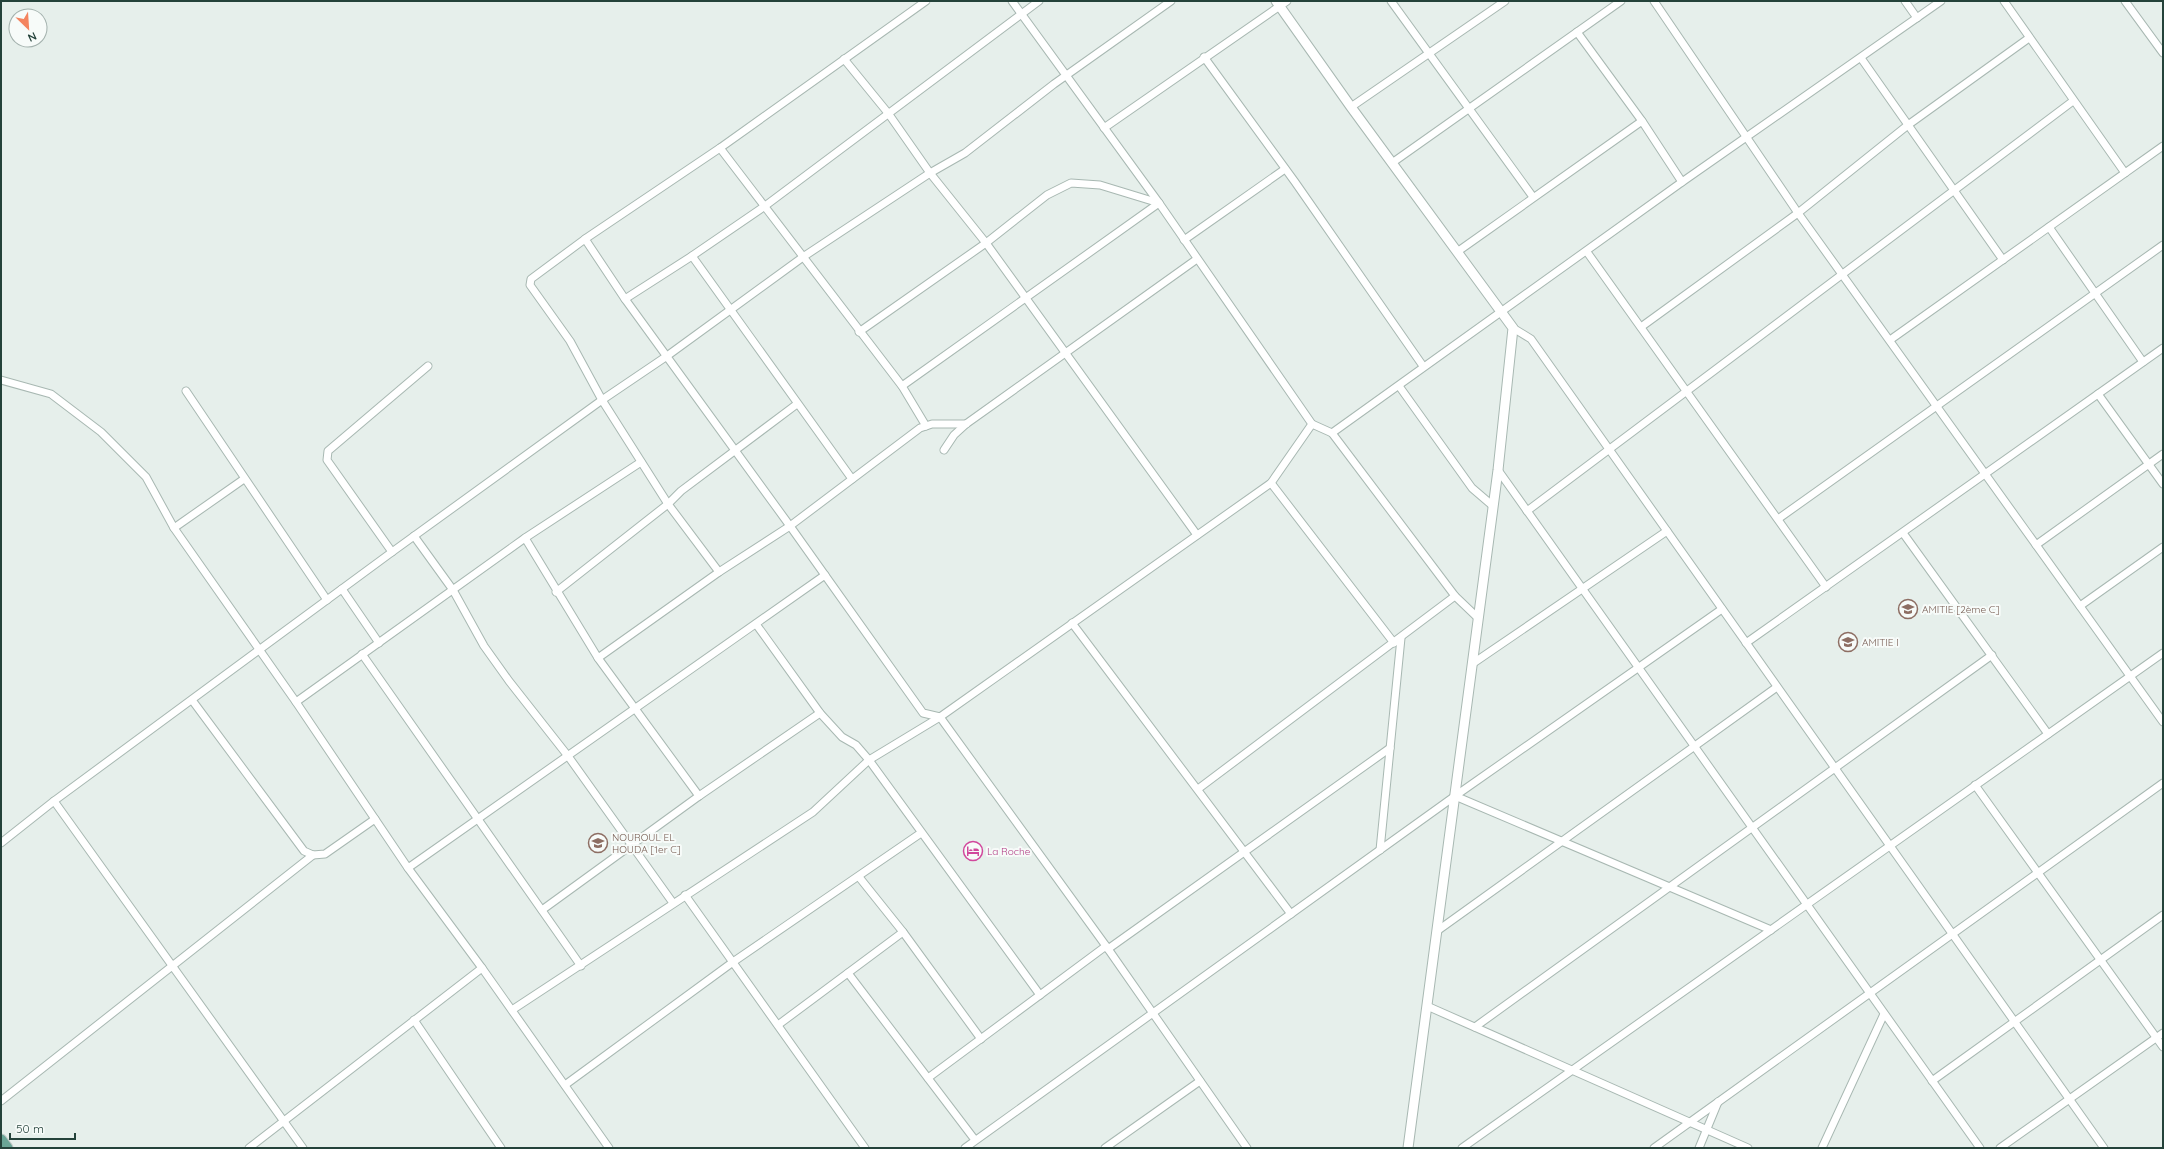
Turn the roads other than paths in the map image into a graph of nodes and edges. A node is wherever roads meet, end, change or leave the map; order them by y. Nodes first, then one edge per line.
1 (926, 1) edge
2 (1012, 1) edge
3 (1039, 1) edge
4 (1171, 1) edge
5 (1391, 1) edge
6 (1505, 1) edge
7 (1621, 1) edge
8 (1654, 1) edge
9 (1905, 1) edge
10 (1940, 1) edge
11 (2004, 1) edge
12 (2125, 1) edge
13 (1281, 3) edge
14 (1021, 13) junction
15 (1917, 18) junction
16 (1577, 32) junction
17 (2029, 38) junction
18 (1428, 53) junction
19 (2163, 53) edge
20 (1204, 57) junction
21 (1861, 58) junction
22 (844, 59) junction
23 (1066, 75) junction
24 (2073, 101) junction
25 (1351, 107) junction
26 (1469, 109) junction
27 (888, 114) junction
28 (1642, 121) junction
29 (1908, 125) junction
30 (1104, 128) junction
31 (1746, 138) junction
32 (2163, 146) edge
33 (720, 148) junction
34 (1392, 163) junction
35 (1285, 169) junction
36 (930, 173) junction
37 (2125, 173) junction
38 (1682, 182) junction
39 (1954, 191) junction
40 (1533, 197) junction
41 (1159, 203) junction
42 (765, 206) junction
43 (1798, 213) junction
44 (2049, 227) junction
45 (584, 239) junction
46 (1184, 240) junction
47 (986, 243) junction
48 (2163, 245) edge
49 (1456, 252) junction
50 (1587, 252) junction
51 (692, 256) junction
52 (803, 257) junction
53 (1197, 259) junction
54 (2003, 260) junction
55 (1843, 274) junction
56 (2095, 294) junction
57 (1025, 297) junction
58 (625, 299) junction
59 (730, 310) junction
60 (1501, 313) junction
61 (1641, 327) junction
62 (1513, 328) junction
63 (859, 332) junction
64 (1890, 340) junction
65 (2163, 348) edge
66 (1065, 352) junction
67 (667, 356) junction
68 (2143, 362) junction
69 (428, 366) dead end
70 (1423, 366) junction
71 (1, 380) edge
72 (902, 386) junction
73 (1399, 386) junction
74 (186, 391) dead end
75 (1686, 391) junction
76 (2098, 394) junction
77 (602, 400) junction
78 (797, 404) junction
79 (1937, 406) junction
80 (966, 424) junction
81 (1312, 424) junction
82 (926, 426) junction
83 (1332, 433) junction
84 (1609, 449) junction
85 (734, 450) junction
86 (944, 450) dead end
87 (2163, 454) edge
88 (641, 462) junction
89 (2149, 464) junction
90 (1498, 470) junction
91 (1985, 474) junction
92 (244, 479) junction
93 (852, 479) junction
94 (1270, 483) junction
95 (2163, 484) edge
96 (668, 504) junction
97 (1493, 506) junction
98 (1527, 511) junction
99 (1778, 519) junction
100 (790, 526) junction
101 (174, 528) junction
102 (1666, 531) junction
103 (1902, 532) junction
104 (1197, 535) junction
105 (414, 536) junction
106 (525, 538) junction
107 (2036, 545) junction
108 (2163, 547) edge
109 (392, 552) junction
110 (719, 572) junction
111 (825, 575) junction
112 (1826, 587) junction
113 (342, 589) junction
114 (1582, 589) junction
115 (453, 590) junction
116 (556, 592) junction
117 (1455, 596) junction
118 (327, 600) junction
119 (2080, 606) junction
120 (1722, 609) junction
121 (1478, 618) junction
122 (1072, 623) junction
123 (756, 624) junction
124 (1401, 638) junction
125 (379, 642) junction
126 (1394, 643) junction
127 (1746, 643) junction
128 (259, 650) junction
129 (2163, 652) edge
130 (362, 654) junction
131 (1992, 655) junction
132 (598, 658) junction
133 (1472, 664) junction
134 (1639, 668) junction
135 (2129, 676) junction
136 (1777, 687) junction
137 (192, 700) junction
138 (296, 702) junction
139 (636, 708) junction
140 (820, 713) junction
141 (940, 717) junction
142 (2163, 722) edge
143 (2048, 734) junction
144 (1694, 746) junction
145 (1390, 748) junction
146 (568, 756) junction
147 (868, 760) junction
148 (1834, 768) junction
149 (2163, 783) edge
150 (1975, 785) junction
151 (1198, 789) junction
152 (699, 796) junction
153 (1456, 796) junction
154 (54, 802) junction
155 (375, 819) junction
156 (478, 820) junction
157 (1752, 828) junction
158 (921, 833) junction
159 (1562, 841) junction
160 (1, 843) edge
161 (634, 845) junction
162 (1890, 846) junction
163 (1380, 850) junction
164 (1245, 852) junction
165 (313, 855) junction
166 (408, 868) junction
167 (2038, 872) junction
168 (859, 877) junction
169 (1670, 887) junction
170 (685, 896) junction
171 (673, 903) junction
172 (1807, 904) junction
173 (542, 910) junction
174 (1291, 914) junction
175 (2163, 915) edge
176 (1771, 930) junction
177 (1437, 931) junction
178 (903, 932) junction
179 (1952, 934) junction
180 (1107, 948) junction
181 (2101, 960) junction
182 (733, 962) junction
183 (581, 966) junction
184 (173, 967) junction
185 (482, 968) junction
186 (848, 973) junction
187 (1870, 993) junction
188 (1040, 995) junction
189 (1427, 1006) junction
190 (512, 1010) junction
191 (1153, 1013) junction
192 (1884, 1014) junction
193 (414, 1020) junction
194 (2014, 1022) junction
195 (778, 1025) junction
196 (1475, 1027) junction
197 (2163, 1033) edge
198 (2156, 1038) junction
199 (981, 1039) junction
200 (2163, 1047) edge
201 (1572, 1070) junction
202 (928, 1078) junction
203 (1200, 1081) junction
204 (1932, 1081) junction
205 (564, 1085) junction
206 (2069, 1099) junction
207 (1, 1101) edge
208 (1719, 1101) junction
209 (284, 1121) junction
210 (1690, 1122) junction
211 (1707, 1130) junction
212 (1, 1140) edge
213 (975, 1140) junction
214 (7, 1148) edge
215 (249, 1148) edge
216 (303, 1148) edge
217 (501, 1148) edge
218 (609, 1148) edge
219 (865, 1148) edge
220 (965, 1148) edge
221 (1105, 1148) edge
222 (1247, 1148) edge
223 (1408, 1148) edge
224 (1462, 1148) edge
225 (1654, 1148) edge
226 (1699, 1148) edge
227 (1748, 1148) edge
228 (1822, 1148) edge
229 (1980, 1148) edge
230 (2000, 1148) edge
231 (2104, 1148) edge

1 - 22 street
2 - 14 street
3 - 14 street
4 - 23 street
5 - 18 street
6 - 18 street
7 - 16 street
8 - 31 street
9 - 15 street
10 - 15 street
11 - 17 street
12 - 19 street
13 - 20 street
13 - 25 street
14 - 23 street
14 - 27 street
15 - 21 street
16 - 26 street
16 - 28 street
17 - 24 street
17 - 29 street
18 - 25 street
18 - 26 street
20 - 30 street
20 - 35 street
21 - 29 street
21 - 31 street
22 - 27 street
22 - 33 street
23 - 30 street
23 - 36 street
24 - 37 street
24 - 39 street
25 - 34 street
26 - 34 street
26 - 40 street
27 - 36 street
27 - 42 street
28 - 38 street
28 - 40 street
29 - 39 street
29 - 43 street
30 - 41 street
31 - 38 street
31 - 43 street
32 - 37 street
33 - 42 street
33 - 45 street
34 - 49 street
35 - 46 street
35 - 70 street
36 - 47 street
36 - 52 street
37 - 44 street
38 - 50 street
39 - 54 street
39 - 55 street
40 - 49 street
41 - 46 street
41 - 47 street
41 - 57 street
42 - 51 street
42 - 52 street
43 - 55 street
43 - 61 street
44 - 54 street
44 - 56 street
45 - 58 street
45 - 77 street
46 - 53 street
47 - 57 street
47 - 63 street
48 - 56 street
49 - 60 street
50 - 60 street
50 - 61 street
51 - 58 street
51 - 59 street
52 - 59 street
52 - 63 street
53 - 66 street
53 - 81 street
54 - 64 street
55 - 64 street
55 - 75 street
56 - 68 street
56 - 79 street
57 - 66 street
57 - 72 street
58 - 67 street
59 - 67 street
59 - 78 street
60 - 62 street
60 - 70 street
61 - 75 street
62 - 84 street
62 - 90 street
63 - 72 street
64 - 79 street
65 - 68 street
66 - 80 street
66 - 104 street
67 - 77 street
67 - 85 street
68 - 76 street
69 - 109 street
70 - 73 street
71 - 101 street
72 - 82 street
73 - 83 street
73 - 97 street
74 - 92 street
75 - 84 street
75 - 99 street
76 - 89 street
76 - 91 street
77 - 88 street
77 - 105 street
78 - 85 street
78 - 93 street
79 - 91 street
79 - 99 street
80 - 82 street
80 - 86 street
81 - 83 street
81 - 94 street
82 - 93 street
83 - 117 street
84 - 98 street
84 - 102 street
85 - 96 street
85 - 100 street
87 - 89 street
88 - 96 street
88 - 106 street
89 - 95 street
89 - 107 street
90 - 97 street
90 - 98 street
91 - 103 street
91 - 107 street
92 - 101 street
92 - 118 street
93 - 100 street
94 - 104 street
94 - 126 street
96 - 110 street
96 - 116 street
97 - 121 street
98 - 114 street
99 - 112 street
100 - 110 street
100 - 111 street
101 - 128 street
102 - 114 street
102 - 120 street
103 - 112 street
103 - 131 street
104 - 122 street
105 - 109 street
105 - 115 street
106 - 115 street
106 - 116 street
107 - 119 street
108 - 119 street
109 - 113 street
110 - 132 street
111 - 123 street
111 - 141 street
112 - 127 street
113 - 118 street
113 - 125 street
114 - 133 street
114 - 134 street
115 - 125 street
115 - 146 street
116 - 132 street
117 - 121 street
117 - 124 street
118 - 128 street
119 - 135 street
120 - 127 street
120 - 134 street
121 - 133 street
122 - 141 street
122 - 151 street
123 - 139 street
123 - 140 street
124 - 126 street
124 - 145 street
125 - 130 street
126 - 151 street
127 - 136 street
128 - 137 street
128 - 138 street
129 - 135 street
130 - 138 street
130 - 156 street
131 - 143 street
131 - 148 street
132 - 139 street
133 - 153 street
134 - 144 street
134 - 153 street
135 - 142 street
135 - 143 street
136 - 144 street
136 - 148 street
137 - 154 street
137 - 165 street
138 - 155 street
139 - 146 street
139 - 152 street
140 - 147 street
140 - 152 street
141 - 147 street
141 - 180 street
143 - 150 street
144 - 157 street
144 - 159 street
145 - 163 street
145 - 164 street
146 - 156 street
146 - 161 street
147 - 158 street
147 - 170 street
148 - 157 street
148 - 162 street
149 - 167 street
150 - 162 street
150 - 167 street
151 - 164 street
152 - 161 street
153 - 159 street
153 - 163 street
153 - 177 street
154 - 160 street
154 - 184 street
155 - 165 street
155 - 166 street
156 - 166 street
156 - 173 street
157 - 169 street
157 - 172 street
158 - 168 street
158 - 188 street
159 - 169 street
159 - 177 street
161 - 171 street
161 - 173 street
162 - 172 street
162 - 179 street
163 - 174 street
164 - 174 street
164 - 180 street
165 - 184 street
166 - 185 street
167 - 179 street
167 - 181 street
168 - 178 street
168 - 182 street
169 - 176 street
169 - 196 street
170 - 171 street
170 - 182 street
171 - 183 street
172 - 176 street
172 - 187 street
173 - 183 street
174 - 191 street
175 - 181 street
176 - 201 street
177 - 189 street
178 - 186 street
178 - 199 street
179 - 187 street
179 - 194 street
180 - 188 street
180 - 191 street
181 - 194 street
181 - 198 street
182 - 195 street
182 - 205 street
183 - 190 street
184 - 207 street
184 - 209 street
185 - 190 street
185 - 193 street
186 - 195 street
186 - 202 street
187 - 192 street
187 - 208 street
188 - 199 street
189 - 196 street
189 - 223 street
190 - 205 street
191 - 203 street
191 - 213 street
192 - 204 street
192 - 228 street
193 - 209 street
193 - 217 street
194 - 204 street
194 - 206 street
195 - 219 street
196 - 201 street
197 - 198 street
198 - 200 street
198 - 206 street
199 - 202 street
201 - 210 street
201 - 224 street
202 - 213 street
203 - 221 street
203 - 222 street
204 - 229 street
205 - 218 street
206 - 230 street
206 - 231 street
208 - 210 street
208 - 211 street
209 - 215 street
209 - 216 street
210 - 211 street
210 - 225 street
211 - 226 street
211 - 227 street
212 - 214 main road
213 - 220 street

